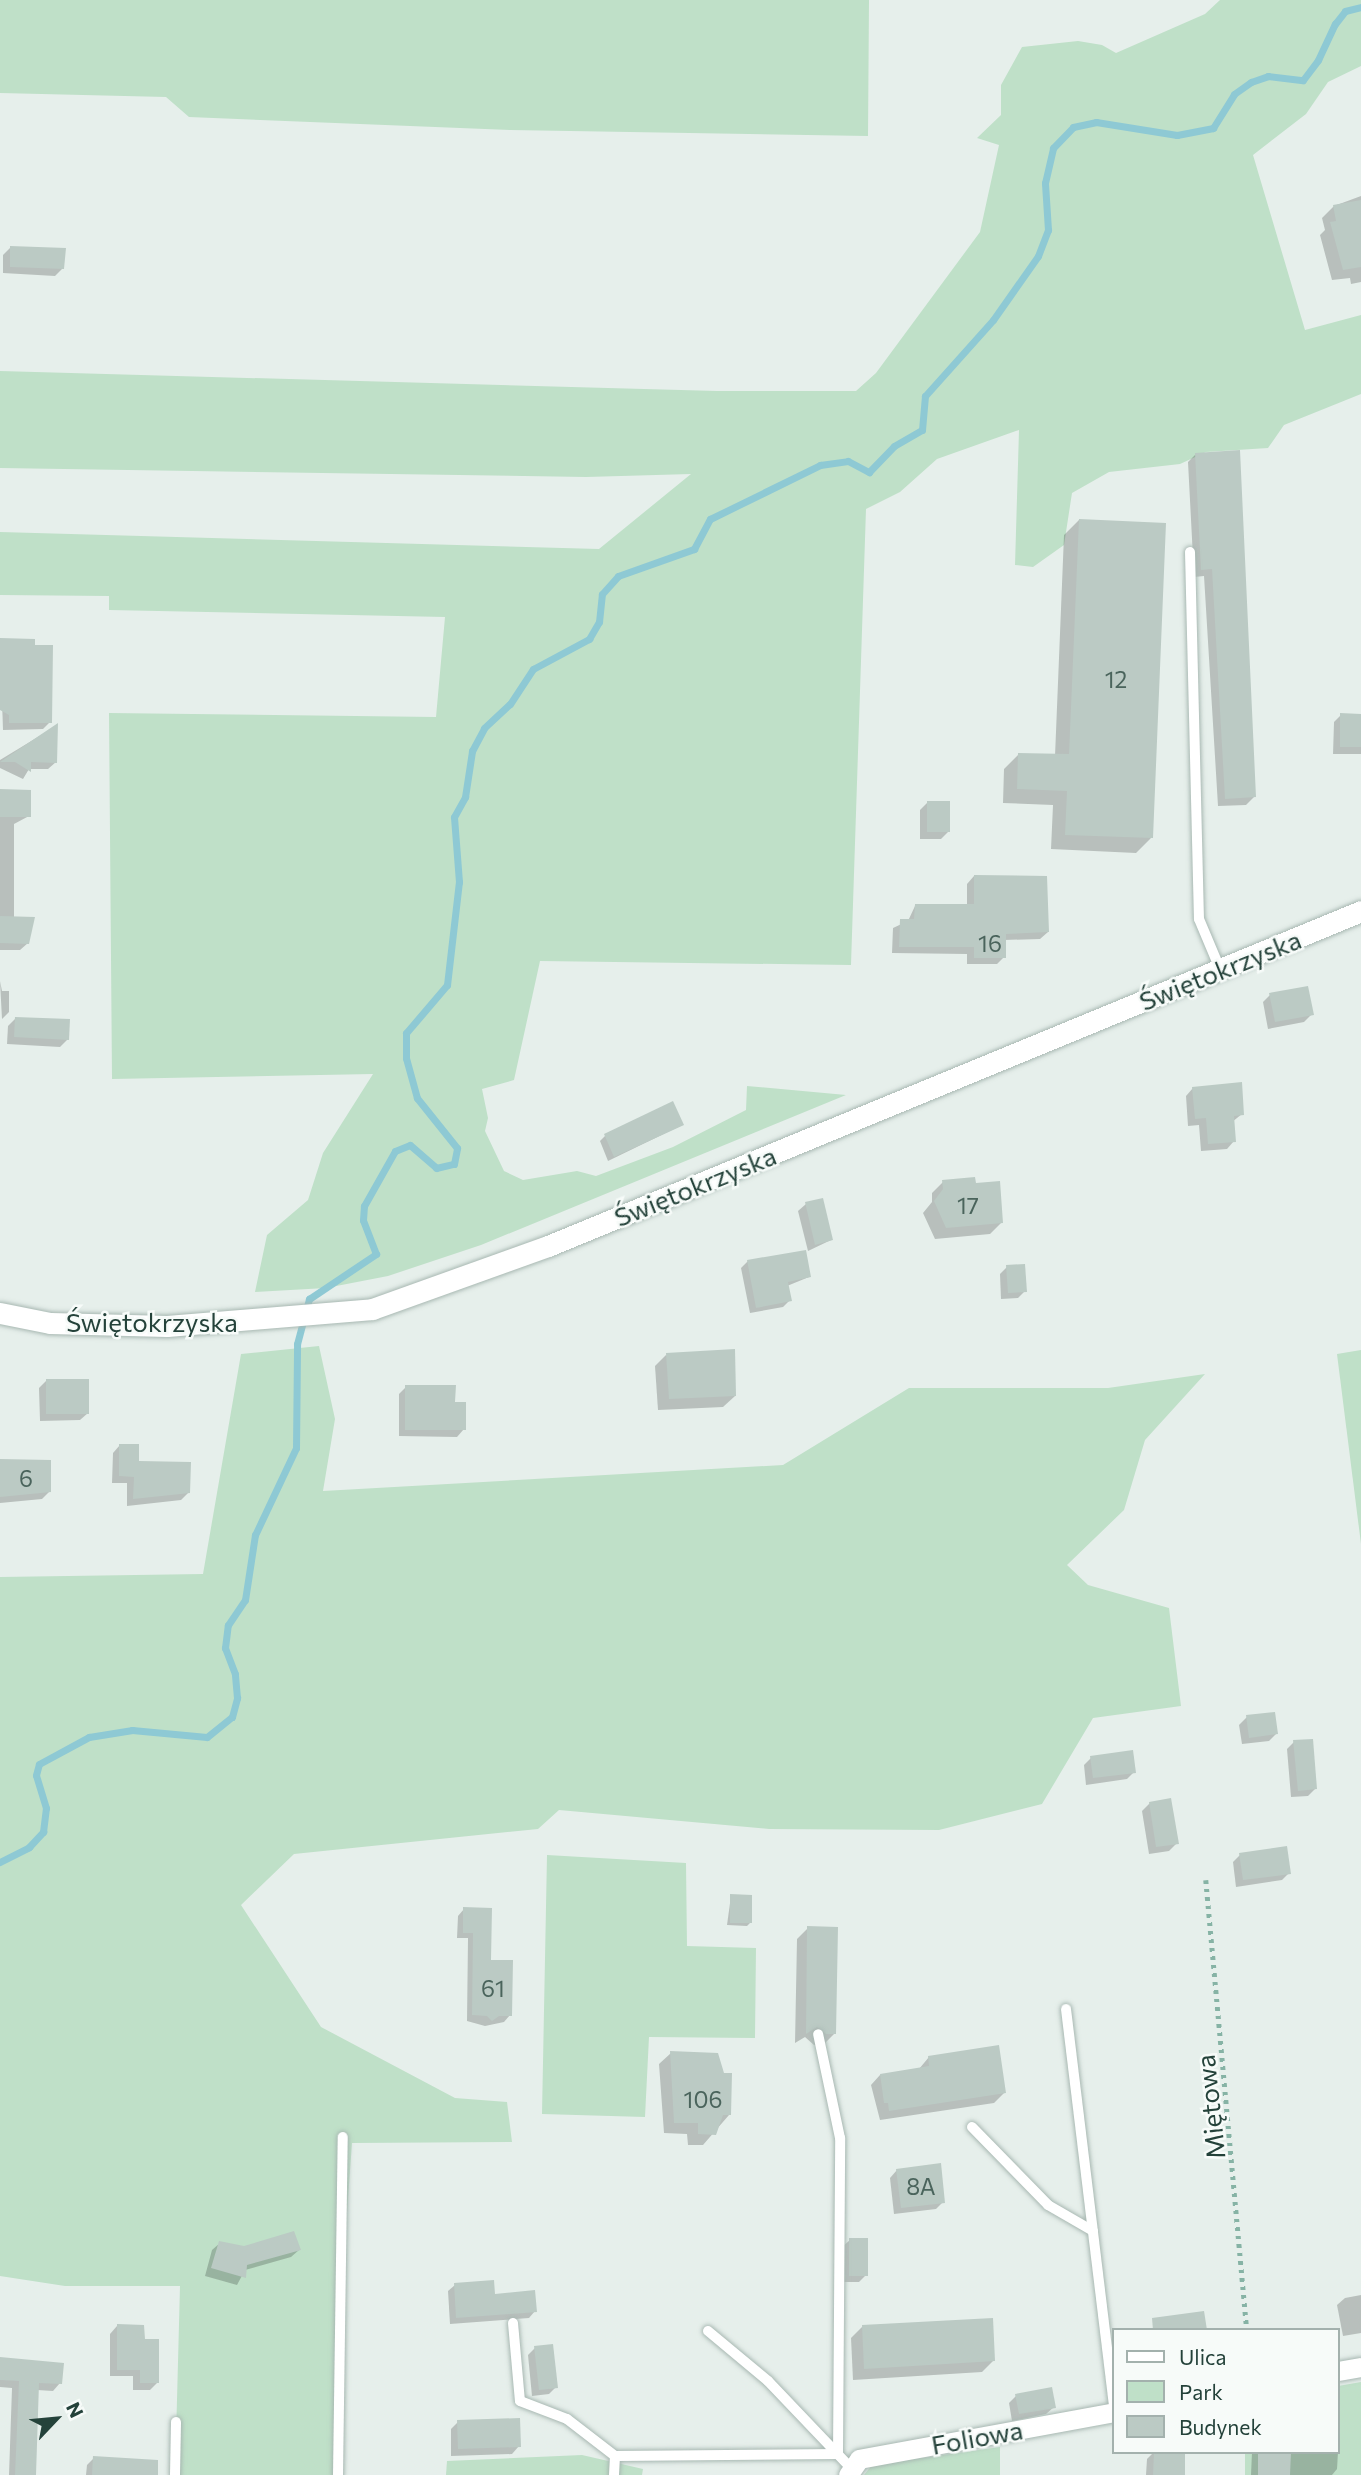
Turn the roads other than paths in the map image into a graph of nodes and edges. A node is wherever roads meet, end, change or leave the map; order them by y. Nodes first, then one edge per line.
1 (1190, 552) dead end
2 (1361, 911) edge
3 (1220, 969) junction
4 (0, 1313) edge
5 (1066, 2009) dead end
6 (818, 2034) dead end
7 (972, 2127) dead end
8 (343, 2137) dead end
9 (1093, 2231) junction
10 (513, 2323) dead end
11 (709, 2331) dead end
12 (1361, 2367) edge
13 (1340, 2371) edge
14 (1112, 2393) edge
15 (1112, 2410) edge
16 (176, 2422) dead end
17 (615, 2456) junction
18 (845, 2465) edge
19 (175, 2475) edge
20 (338, 2475) edge
21 (614, 2475) edge

1 - 3 lane
2 - 3 street, Świętokrzyska
3 - 4 street, Świętokrzyska
5 - 9 lane
6 - 18 lane
7 - 9 lane
8 - 20 lane
9 - 14 lane
10 - 17 lane
11 - 18 lane
12 - 13 street
15 - 18 street, Foliowa
16 - 19 lane
17 - 18 lane
17 - 21 lane

